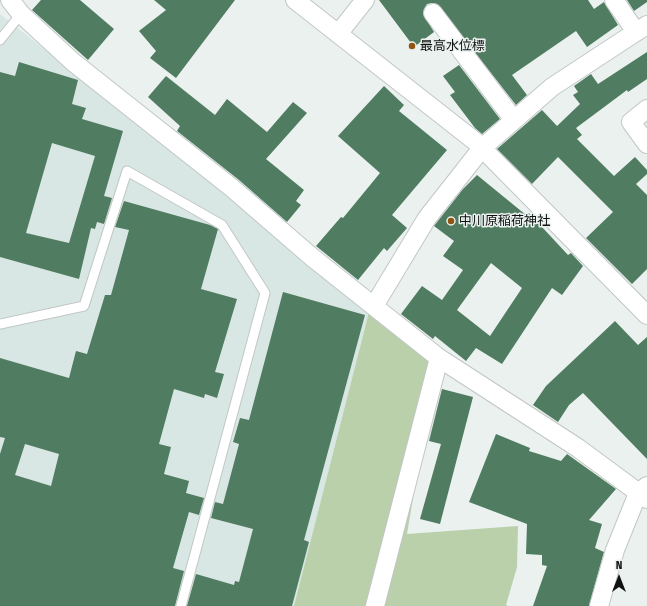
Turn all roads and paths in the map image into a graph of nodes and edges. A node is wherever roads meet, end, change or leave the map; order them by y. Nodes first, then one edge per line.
1 (295, 0) edge
2 (365, 0) edge
3 (614, 0) edge
4 (16, 7) edge
5 (433, 13) dead end
6 (642, 28) edge
7 (338, 34) junction
8 (0, 40) edge
9 (647, 109) edge
10 (514, 120) junction
11 (647, 144) edge
12 (482, 148) junction
13 (374, 306) junction
14 (647, 315) edge
15 (0, 324) edge
16 (439, 358) junction
17 (644, 493) edge
18 (181, 606) edge
19 (375, 606) edge
20 (599, 606) edge

1 - 7 street
2 - 7 street
3 - 6 street
4 - 8 lane
4 - 13 street
5 - 10 street
6 - 10 street
7 - 12 street
9 - 11 street
10 - 12 street
12 - 13 street
12 - 14 street
13 - 16 street
15 - 18 lane
16 - 17 street
16 - 19 street
17 - 20 street

